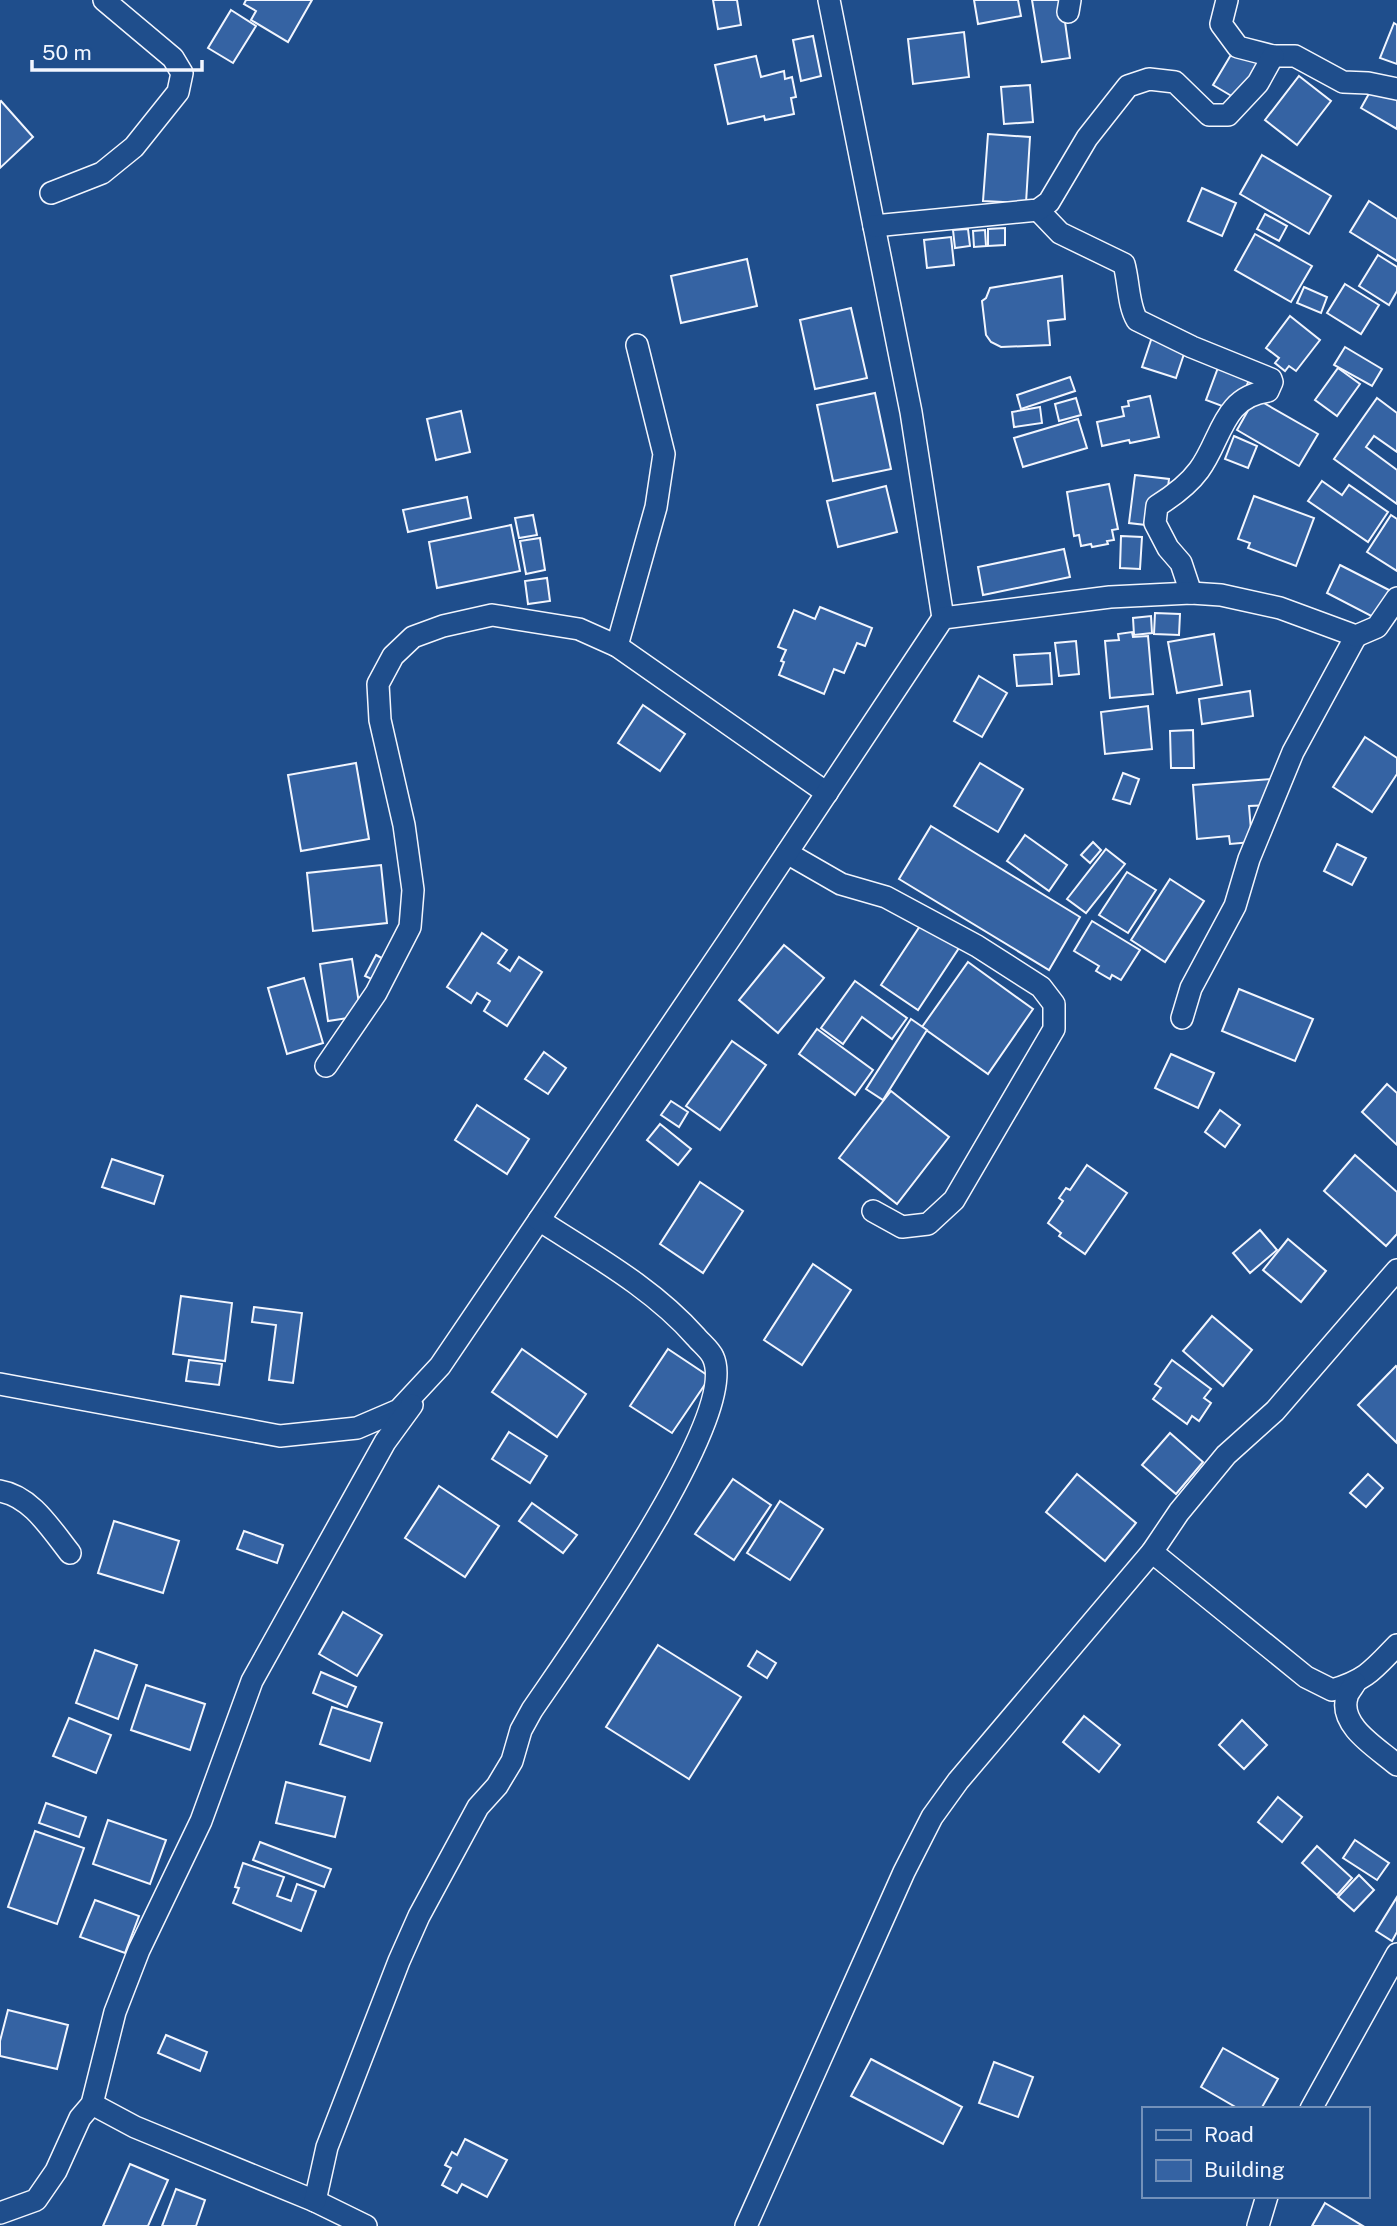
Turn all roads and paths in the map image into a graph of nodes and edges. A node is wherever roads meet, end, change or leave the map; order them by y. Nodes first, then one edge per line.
1 (104, 0) edge
2 (829, 0) edge
3 (1227, 0) edge
4 (1273, 56) junction
5 (1397, 89) edge
6 (51, 193) dead end
7 (1038, 210) junction
8 (874, 226) junction
9 (637, 345) dead end
10 (1191, 593) junction
11 (1397, 597) edge
12 (943, 618) junction
13 (1356, 636) junction
14 (617, 646) junction
15 (827, 793) junction
16 (787, 853) junction
17 (1182, 1018) dead end
18 (326, 1066) dead end
19 (873, 1211) dead end
20 (539, 1220) junction
21 (1397, 1270) edge
22 (440, 1366) junction
23 (0, 1384) edge
24 (0, 1491) edge
25 (1152, 1552) junction
26 (70, 1553) dead end
27 (1397, 1644) edge
28 (1355, 1683) junction
29 (1397, 1765) edge
30 (1397, 1954) edge
31 (92, 2104) junction
32 (1312, 2107) edge
33 (1266, 2198) edge
34 (315, 2201) junction
35 (0, 2213) edge
36 (366, 2226) edge
37 (746, 2226) edge
38 (1258, 2226) edge

1 - 6 street
2 - 8 street
3 - 4 street
4 - 5 street
4 - 7 street
7 - 8 street
7 - 10 street
8 - 12 street
9 - 14 street
10 - 12 street
10 - 13 street
11 - 13 street
12 - 15 street
13 - 17 street
14 - 15 street
14 - 18 street
15 - 16 street
16 - 19 street
16 - 20 street
20 - 22 street
20 - 34 street
21 - 25 street
22 - 23 street
22 - 31 street
24 - 26 street
25 - 28 street
25 - 37 street
27 - 28 street
28 - 29 street
30 - 32 street
31 - 34 street
31 - 35 street
33 - 38 street
34 - 36 street

